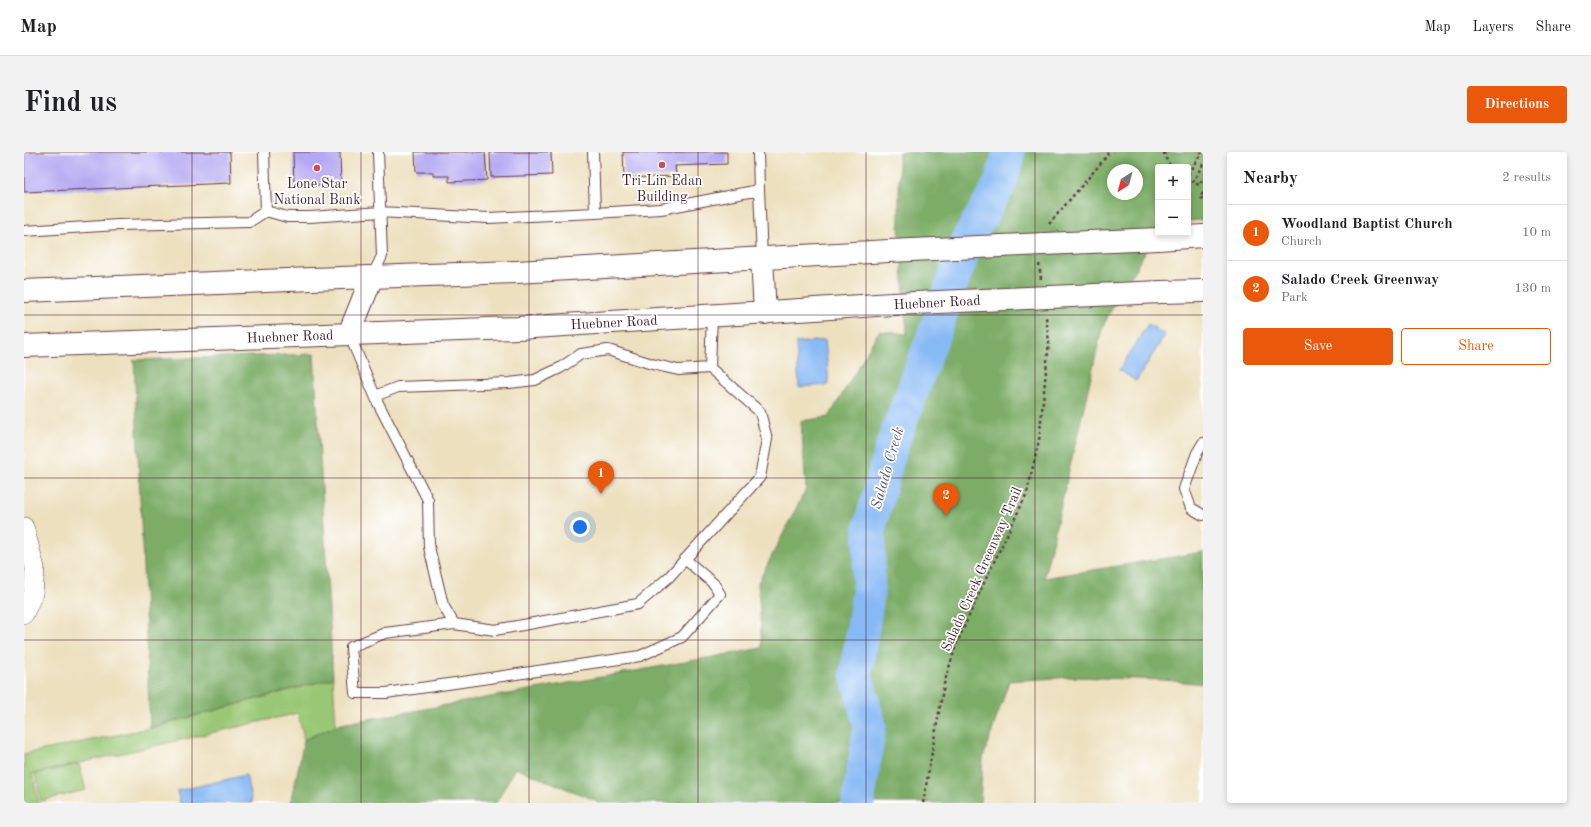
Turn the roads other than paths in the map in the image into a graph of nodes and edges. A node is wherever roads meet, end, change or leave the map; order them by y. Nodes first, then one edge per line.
1 (264, 152) edge
2 (378, 152) edge
3 (593, 152) edge
4 (758, 152) edge
5 (759, 190) junction
6 (266, 211) junction
7 (380, 212) junction
8 (595, 213) junction
9 (24, 231) edge
10 (1203, 236) edge
11 (762, 258) junction
12 (372, 277) junction
13 (1203, 291) edge
14 (24, 292) edge
15 (765, 313) junction
16 (712, 316) junction
17 (349, 334) junction
18 (24, 346) edge
19 (710, 368) junction
20 (375, 396) junction
21 (1203, 443) edge
22 (1203, 515) edge
23 (24, 527) edge
24 (685, 559) junction
25 (24, 614) edge
26 (454, 624) junction

1 - 6 lane
2 - 7 lane
3 - 8 lane
4 - 5 lane
5 - 8 lane
5 - 11 lane
6 - 7 lane
6 - 9 lane
7 - 8 lane
7 - 12 lane
10 - 11 main road, bridge
11 - 12 main road
11 - 15 main road
12 - 14 main road
12 - 17 main road
13 - 15 main road, Huebner Road, bridge
15 - 16 main road, Huebner Road
16 - 17 main road, Huebner Road
16 - 19 lane
17 - 18 main road, Huebner Road
17 - 20 lane
19 - 20 lane
19 - 24 lane
20 - 26 lane
21 - 22 lane
23 - 25 street
24 - 26 lane
24 - 26 lane

